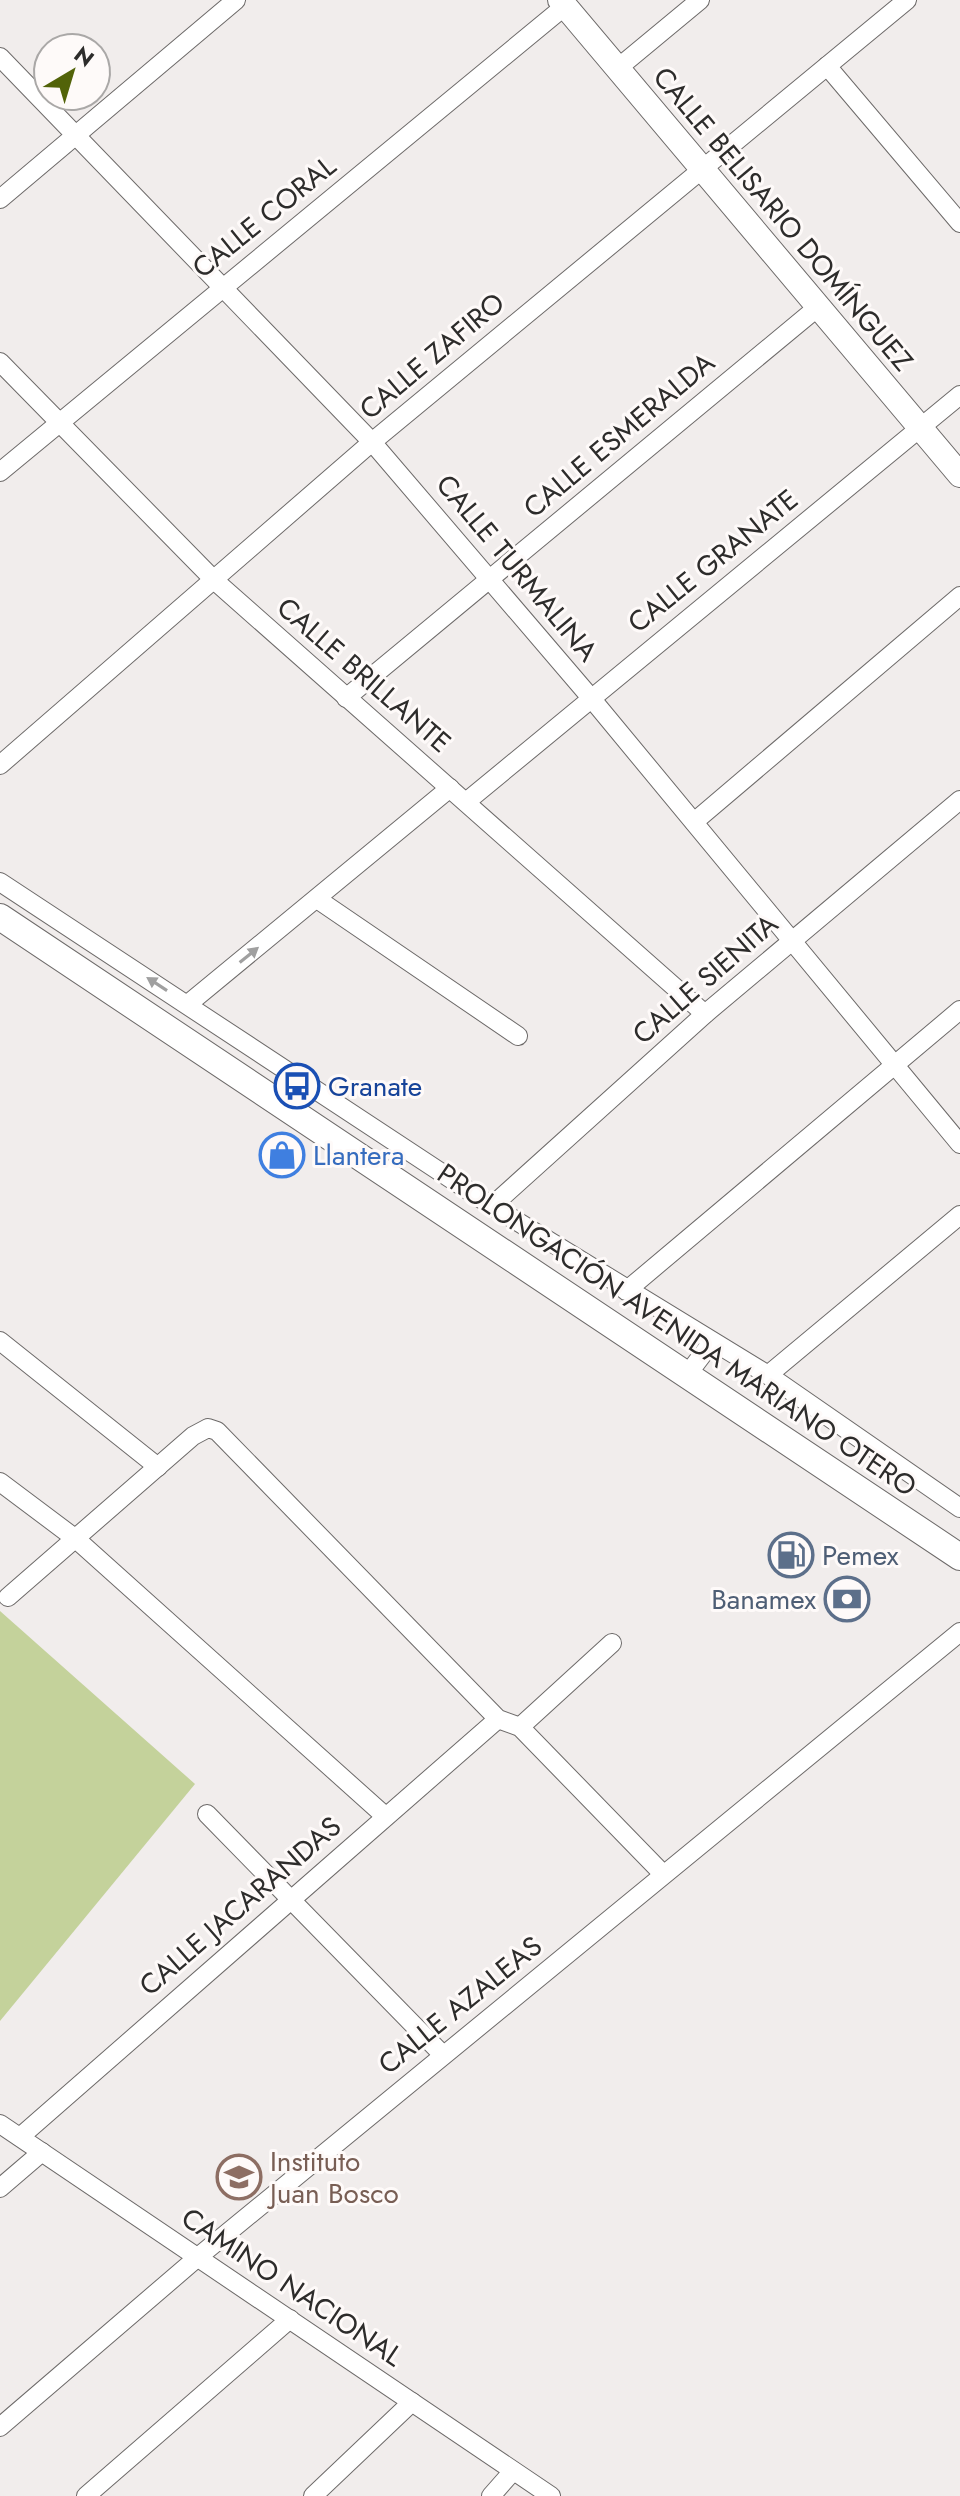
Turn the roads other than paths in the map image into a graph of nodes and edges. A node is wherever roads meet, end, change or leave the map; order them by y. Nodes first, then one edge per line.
1 (236, 0) edge
2 (700, 0) edge
3 (907, 0) edge
4 (563, 3) edge
5 (0, 57) edge
6 (827, 66) junction
7 (618, 68) junction
8 (76, 135) junction
9 (702, 170) junction
10 (0, 199) edge
11 (960, 223) edge
12 (223, 287) junction
13 (818, 307) junction
14 (0, 362) edge
15 (960, 395) edge
16 (59, 422) junction
17 (919, 429) junction
18 (372, 442) junction
19 (0, 472) edge
20 (960, 475) edge
21 (489, 579) junction
22 (214, 580) junction
23 (960, 596) edge
24 (346, 698) junction
25 (591, 698) junction
26 (0, 765) edge
27 (450, 788) junction
28 (960, 800) edge
29 (466, 802) junction
30 (694, 822) junction
31 (0, 882) edge
32 (317, 899) junction
33 (0, 917) edge
34 (792, 941) junction
35 (188, 1004) junction
36 (960, 1010) edge
37 (705, 1014) junction
38 (518, 1036) dead end
39 (894, 1064) junction
40 (960, 1144) edge
41 (492, 1206) junction
42 (960, 1215) edge
43 (626, 1291) junction
44 (0, 1341) edge
45 (712, 1342) junction
46 (687, 1375) junction
47 (768, 1375) junction
48 (158, 1467) junction
49 (0, 1482) edge
50 (960, 1508) edge
51 (76, 1539) junction
52 (960, 1557) edge
53 (8, 1597) dead end
54 (960, 1632) edge
55 (612, 1643) dead end
56 (498, 1719) junction
57 (520, 1727) junction
58 (207, 1814) dead end
59 (385, 1816) junction
60 (663, 1874) junction
61 (292, 1898) junction
62 (443, 2055) junction
63 (0, 2124) edge
64 (20, 2137) junction
65 (42, 2152) junction
66 (0, 2188) edge
67 (198, 2257) junction
68 (290, 2319) junction
69 (412, 2402) junction
70 (0, 2427) edge
71 (513, 2471) junction
72 (86, 2496) edge
73 (313, 2496) edge
74 (491, 2496) edge
75 (551, 2496) edge

1 - 8 street
2 - 7 street
3 - 6 street, CALLE ZAFIRO
4 - 7 street, CALLE BELISARIO DOMÍNGUEZ
4 - 12 street, CALLE CORAL
5 - 8 street, CALLE TURMALINA
6 - 9 street, CALLE ZAFIRO
6 - 11 street
7 - 9 street, CALLE BELISARIO DOMÍNGUEZ
8 - 10 street
8 - 12 street, CALLE TURMALINA
9 - 13 street, CALLE BELISARIO DOMÍNGUEZ
9 - 18 street, CALLE ZAFIRO
12 - 16 street, CALLE CORAL
12 - 18 street, CALLE TURMALINA
13 - 17 street, CALLE BELISARIO DOMÍNGUEZ
13 - 21 street, CALLE ESMERALDA
14 - 16 street, CALLE BRILLANTE
15 - 17 street, CALLE GRANATE
16 - 19 street, CALLE CORAL
16 - 22 street, CALLE BRILLANTE
17 - 20 street, CALLE BELISARIO DOMÍNGUEZ
17 - 25 street, CALLE GRANATE
18 - 21 street, CALLE TURMALINA
18 - 22 street, CALLE ZAFIRO
21 - 24 street, CALLE ESMERALDA
21 - 25 street, CALLE TURMALINA
22 - 24 street, CALLE BRILLANTE
22 - 26 street, CALLE ZAFIRO
23 - 30 street
24 - 27 street, CALLE BRILLANTE
25 - 29 street, CALLE GRANATE
25 - 30 street, CALLE TURMALINA
27 - 29 street, CALLE BRILLANTE
27 - 32 street
28 - 34 street, CALLE SIENITA
29 - 37 street, CALLE BRILLANTE
30 - 34 street, CALLE TURMALINA
35 -> 31 street
35 -> 32 street
32 - 38 street
33 - 46 main road, PROLONGACIÓN AVENIDA MARIANO OTERO
34 - 37 street, CALLE SIENITA
34 - 39 street, CALLE TURMALINA
35 - 41 street
36 - 39 street
37 - 41 street, CALLE SIENITA
39 - 40 street, CALLE TURMALINA
39 - 43 street
41 - 43 street
42 - 47 street
43 - 45 street
44 - 48 street
45 - 46 street
45 - 47 street
46 - 52 main road, PROLONGACIÓN AVENIDA MARIANO OTERO
47 - 50 street
48 - 51 street
48 - 56 street
49 - 51 street
51 - 53 street
51 - 59 street
54 - 60 street, CALLE AZALEAS
55 - 57 street
56 - 57 street
56 - 59 street, CALLE JACARANDAS
57 - 60 street
58 - 61 street
59 - 61 street, CALLE JACARANDAS
60 - 62 street, CALLE AZALEAS
61 - 62 street
61 - 64 street, CALLE JACARANDAS
62 - 67 street, CALLE AZALEAS
63 - 64 street, CAMINO NACIONAL
64 - 65 street, CAMINO NACIONAL
65 - 66 street
65 - 67 street, CAMINO NACIONAL
67 - 68 street, CAMINO NACIONAL
67 - 70 street, CALLE AZALEAS
68 - 69 street, CAMINO NACIONAL
68 - 72 street
69 - 71 street, CAMINO NACIONAL
69 - 73 street
71 - 74 street
71 - 75 street, CAMINO NACIONAL

